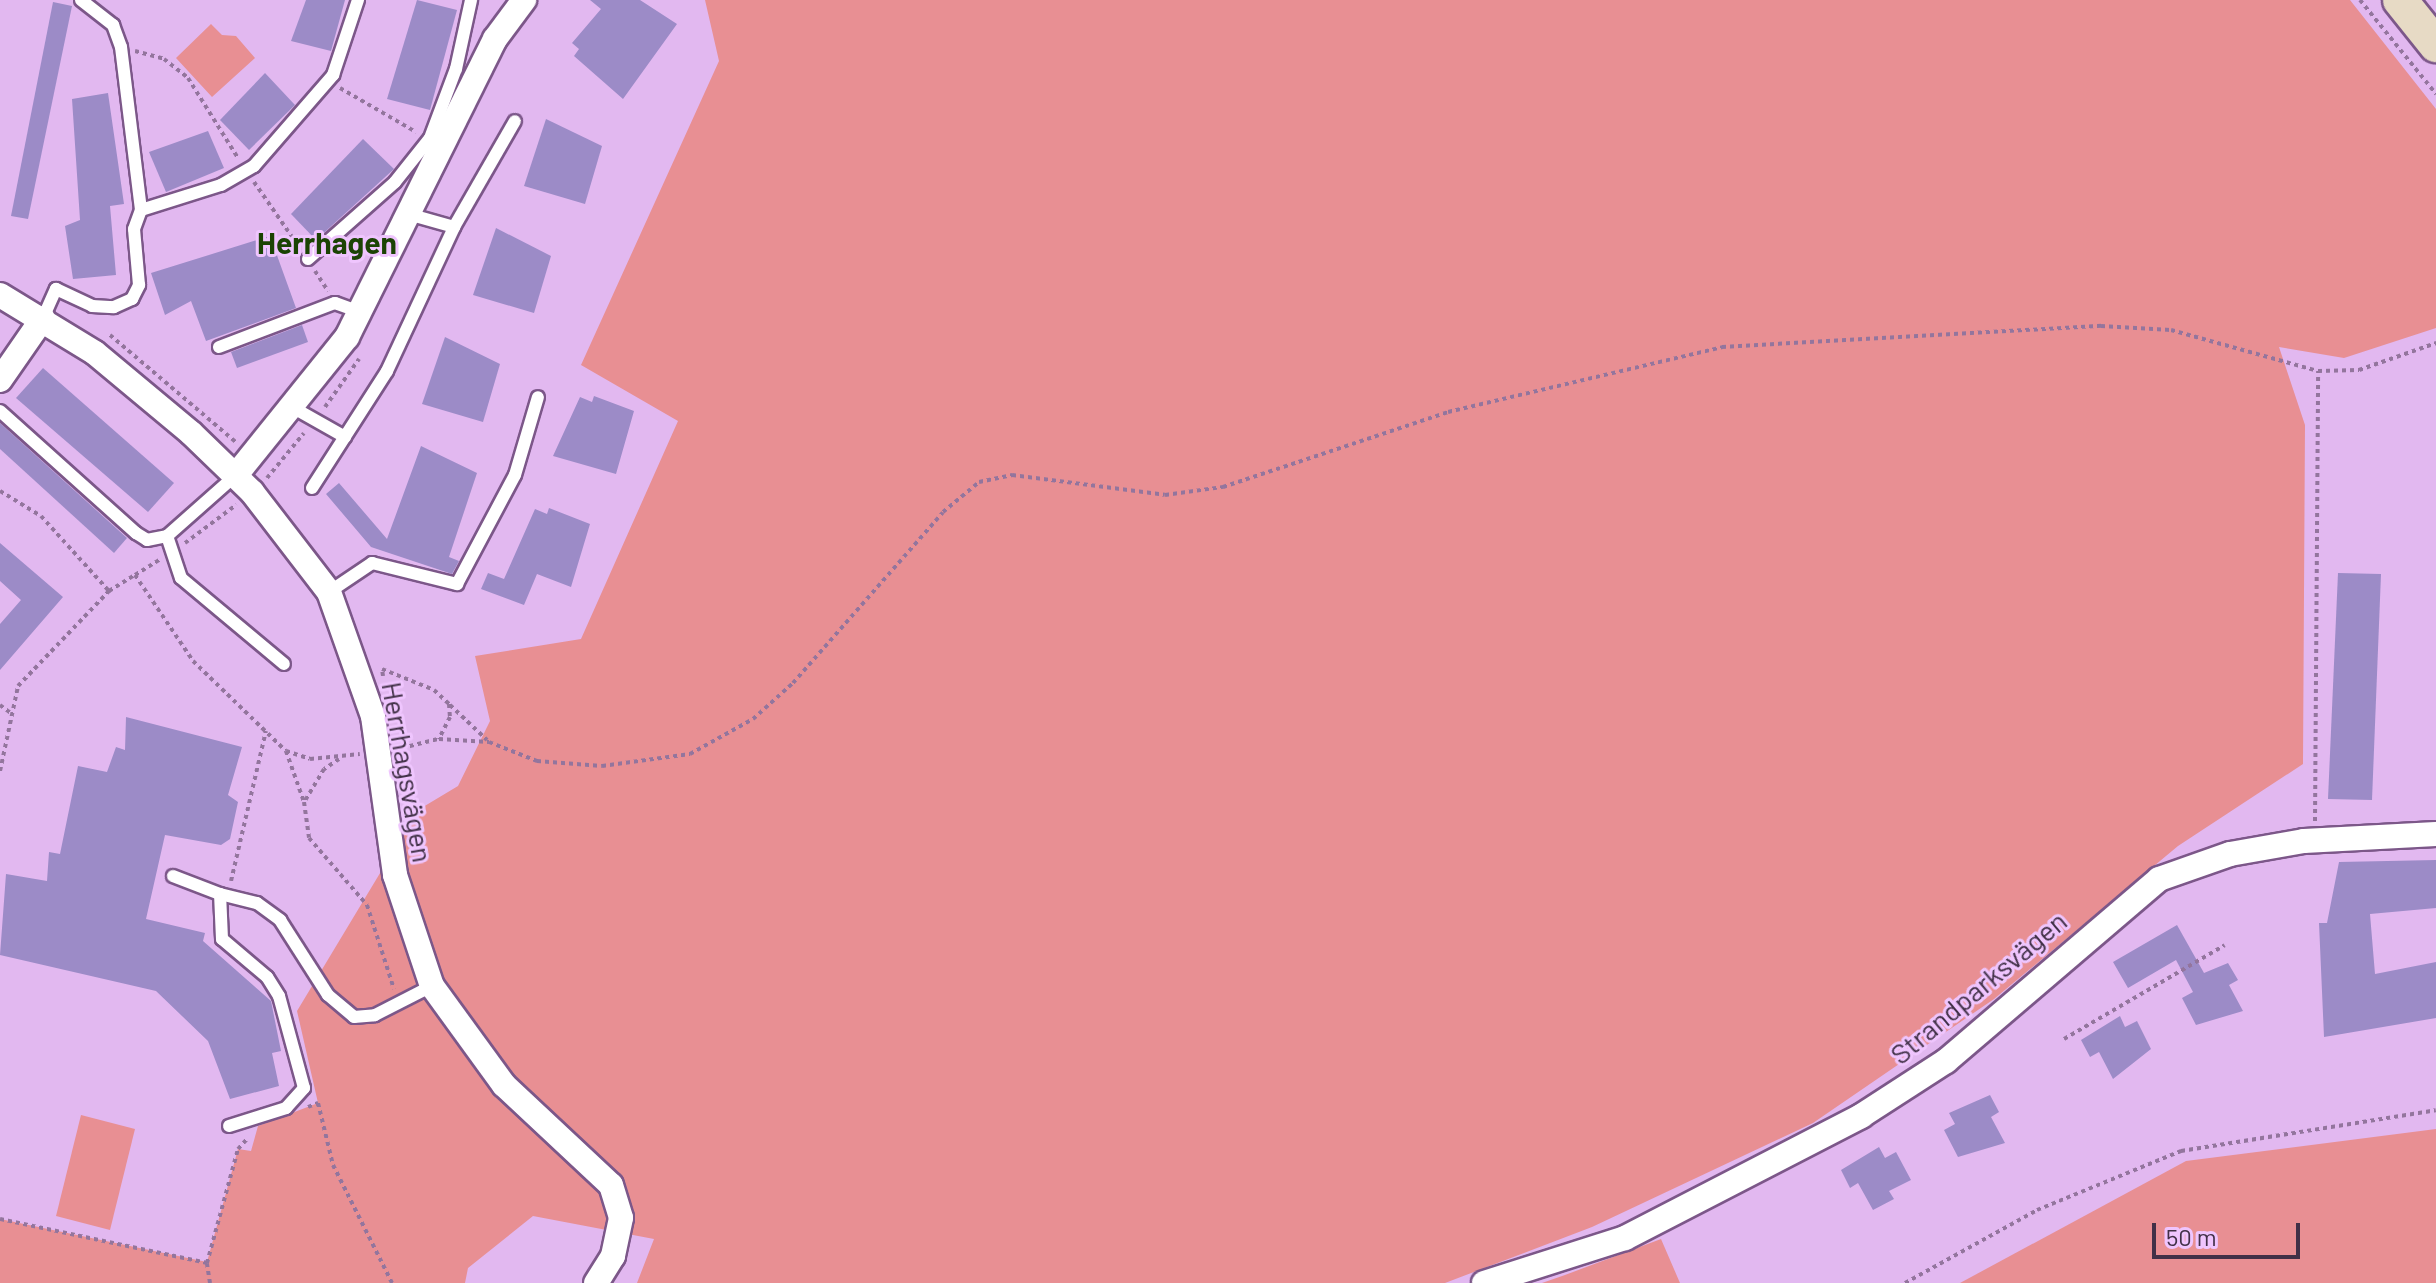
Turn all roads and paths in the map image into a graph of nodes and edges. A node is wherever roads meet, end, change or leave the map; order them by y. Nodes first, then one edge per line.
1 (81, 0) edge
2 (358, 0) edge
3 (471, 0) edge
4 (524, 0) edge
5 (2360, 0) edge
6 (2400, 0) edge
7 (2436, 45) edge
8 (121, 52) junction
9 (329, 82) junction
10 (2436, 94) edge
11 (515, 121) dead end
12 (430, 138) junction
13 (247, 170) junction
14 (141, 210) junction
15 (408, 214) junction
16 (454, 227) junction
17 (308, 259) junction
18 (0, 295) edge
19 (335, 303) junction
20 (360, 312) junction
21 (43, 318) junction
22 (2436, 343) edge
23 (219, 347) dead end
24 (2318, 371) junction
25 (0, 380) edge
26 (538, 397) dead end
27 (292, 407) junction
28 (0, 411) edge
29 (345, 437) junction
30 (236, 475) junction
31 (312, 488) dead end
32 (0, 491) edge
33 (167, 536) junction
34 (109, 591) junction
35 (329, 592) junction
36 (284, 664) dead end
37 (385, 684) dead end
38 (449, 704) junction
39 (0, 705) edge
40 (12, 714) junction
41 (266, 731) junction
42 (439, 739) junction
43 (489, 742) junction
44 (395, 746) dead end
45 (402, 748) dead end
46 (286, 751) junction
47 (366, 752) dead end
48 (339, 759) junction
49 (397, 761) dead end
50 (0, 771) edge
51 (304, 802) junction
52 (2436, 834) edge
53 (2315, 840) junction
54 (173, 876) dead end
55 (224, 895) junction
56 (2225, 945) dead end
57 (432, 986) junction
58 (401, 1001) junction
59 (2064, 1039) dead end
60 (2436, 1110) edge
61 (294, 1112) dead end
62 (229, 1126) dead end
63 (258, 1126) dead end
64 (0, 1219) edge
65 (207, 1263) junction
66 (210, 1283) edge
67 (392, 1283) edge
68 (596, 1283) edge
69 (1484, 1283) edge
70 (1905, 1283) edge

1 - 8 lane
2 - 9 lane
3 - 12 lane
4 - 12 street
5 - 10 path
6 - 7 main road
8 - 13 path
8 - 14 lane
9 - 12 path
9 - 13 lane
11 - 16 lane
12 - 15 street
12 - 17 lane
13 - 14 lane
13 - 17 path
14 - 21 lane
15 - 16 lane
15 - 20 street
16 - 29 lane
17 - 19 path
18 - 21 street, Herrhagsvägen
19 - 20 lane
19 - 23 lane
20 - 27 street
21 - 25 street
21 - 30 street, Herrhagsvägen
22 - 24 path
24 - 43 path
24 - 53 path
26 - 35 lane
27 - 29 lane
27 - 30 street
28 - 33 lane
29 - 31 lane
30 - 33 lane
30 - 35 street, Herrhagsvägen
32 - 34 path
33 - 36 lane
34 - 40 path
34 - 41 path
35 - 57 street, Herrhagsvägen
37 - 38 path
38 - 42 path
38 - 43 path
39 - 40 path
40 - 50 path
41 - 46 path
41 - 55 path
42 - 43 path
42 - 45 path
44 - 49 path
46 - 48 path
46 - 51 path
47 - 48 path
48 - 51 path
51 - 58 path
52 - 53 street, Strandparksvägen
53 - 69 street, Strandparksvägen
54 - 55 lane
55 - 58 lane
55 - 62 lane
56 - 59 path
57 - 58 lane
57 - 68 street, Herrhagsvägen
60 - 70 path
61 - 67 path
63 - 65 path
64 - 65 path
65 - 66 path

